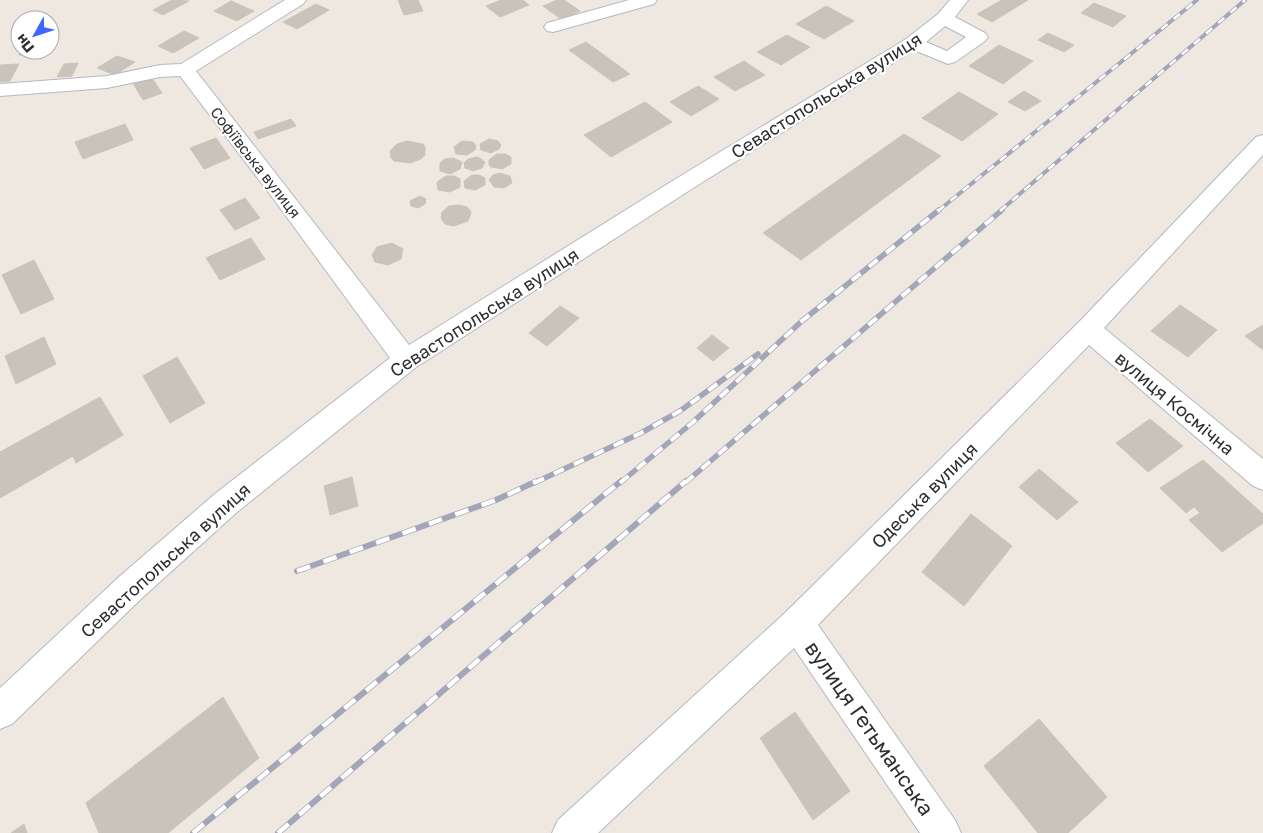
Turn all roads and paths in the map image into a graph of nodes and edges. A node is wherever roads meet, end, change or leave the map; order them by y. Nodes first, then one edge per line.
1 (297, 0) edge
2 (648, 0) edge
3 (952, 9) edge
4 (553, 26) dead end
5 (913, 43) junction
6 (185, 70) junction
7 (0, 90) edge
8 (1263, 142) edge
9 (1088, 329) junction
10 (406, 360) junction
11 (1263, 477) edge
12 (797, 623) junction
13 (0, 712) edge
14 (570, 833) edge
15 (942, 833) edge

1 - 6 street
2 - 4 street
3 - 5 street, Севастопольська вулиця
3 - 5 street
5 - 10 street, Севастопольська вулиця
6 - 7 street
6 - 10 street, Софіївська вулиця
8 - 9 street, Одеська вулиця
9 - 11 street, вулиця Космічна
9 - 12 street, Одеська вулиця
10 - 13 street, Севастопольська вулиця
12 - 14 street, Одеська вулиця
12 - 15 street, вулиця Гетьманська

